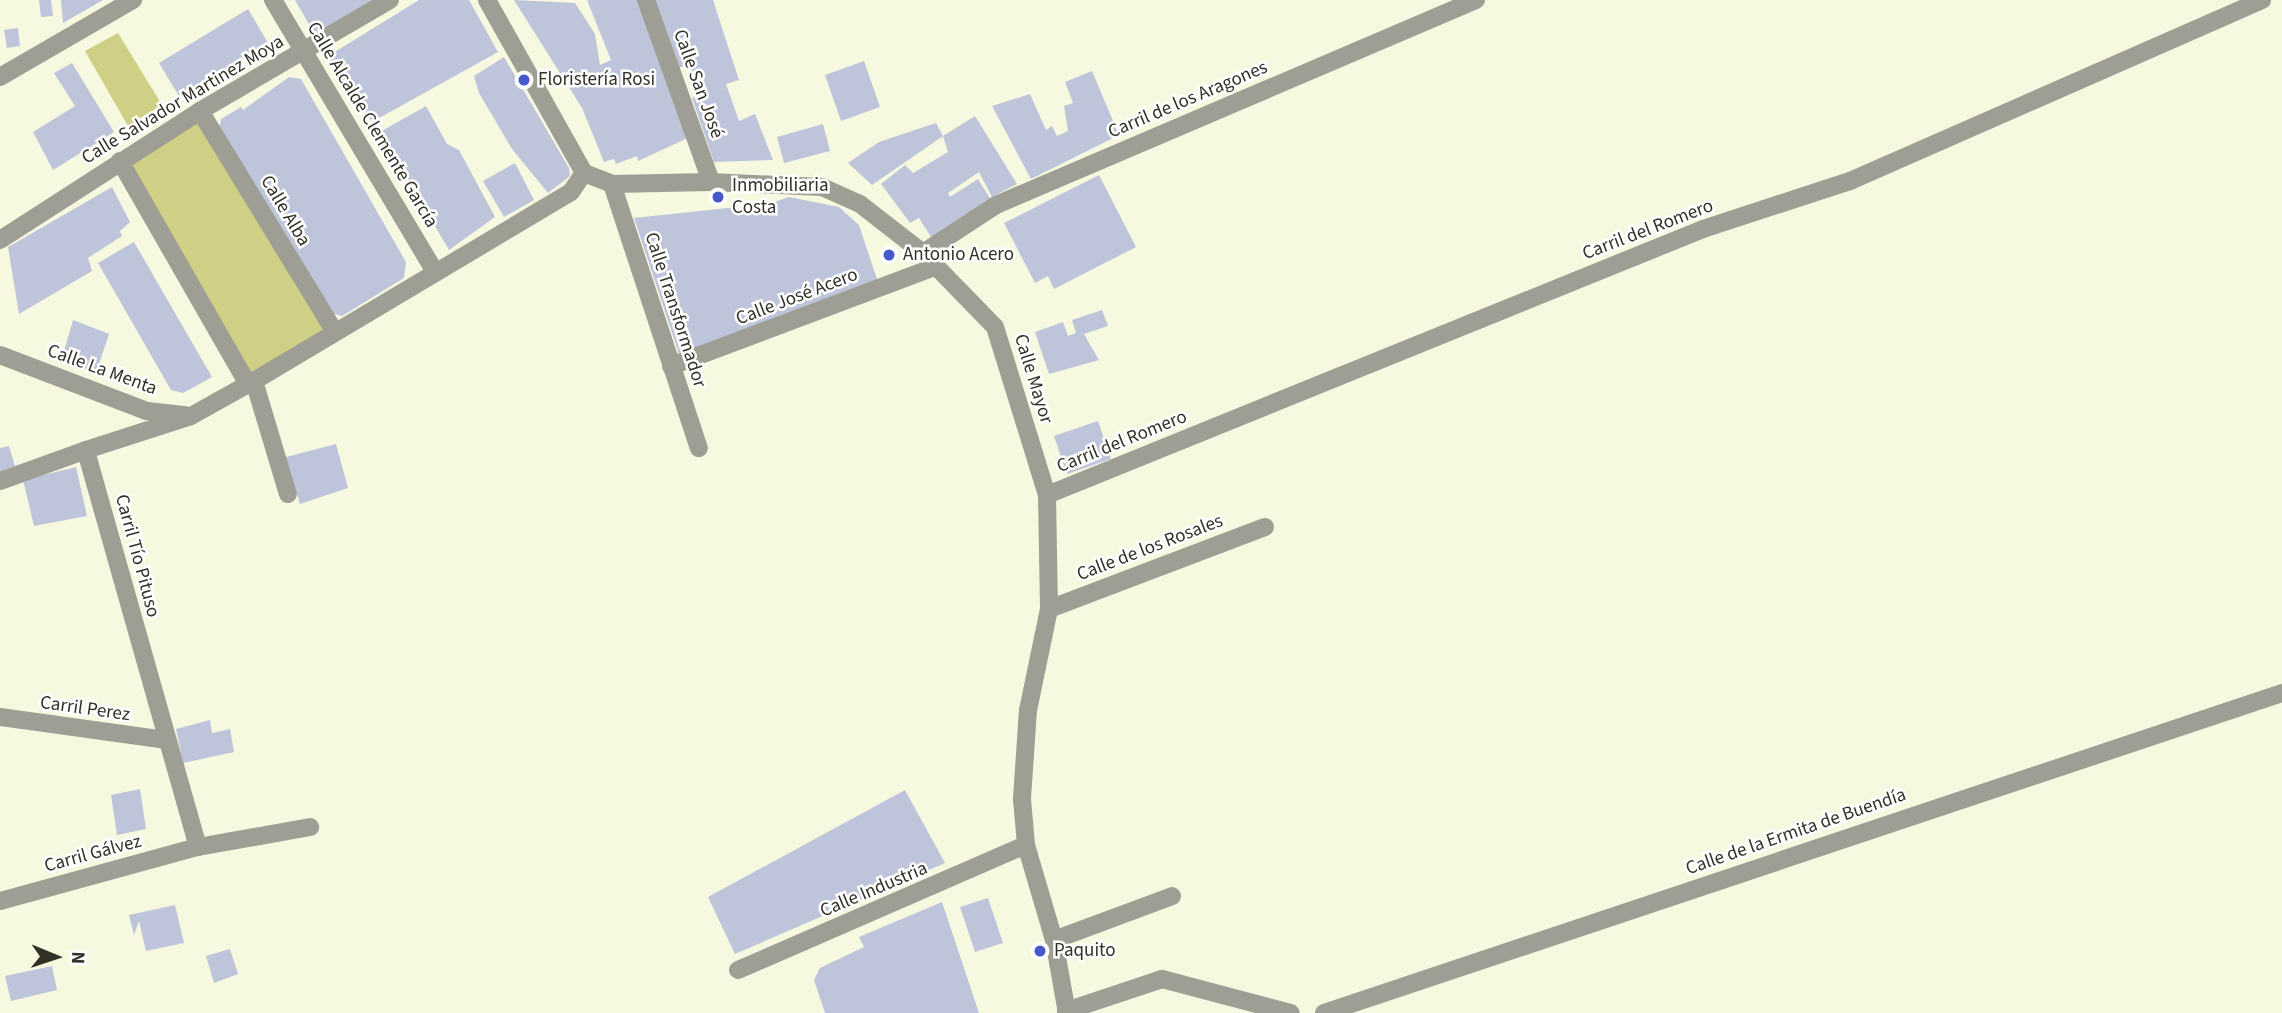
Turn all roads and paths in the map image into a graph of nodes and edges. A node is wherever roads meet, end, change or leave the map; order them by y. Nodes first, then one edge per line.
1 (133, 0) edge
2 (273, 0) edge
3 (390, 0) edge
4 (487, 0) edge
5 (646, 0) edge
6 (1476, 0) edge
7 (2262, 0) edge
8 (304, 51) junction
9 (0, 78) edge
10 (200, 111) junction
11 (120, 162) junction
12 (584, 173) junction
13 (711, 182) junction
14 (612, 184) junction
15 (0, 240) edge
16 (930, 260) junction
17 (435, 272) junction
18 (335, 332) junction
19 (0, 355) edge
20 (671, 366) junction
21 (250, 382) junction
22 (191, 416) junction
23 (699, 448) dead end
24 (86, 450) junction
25 (0, 481) edge
26 (288, 494) dead end
27 (1047, 495) junction
28 (1265, 527) dead end
29 (1049, 608) junction
30 (2282, 693) edge
31 (0, 717) edge
32 (165, 740) junction
33 (310, 827) dead end
34 (1026, 845) junction
35 (198, 847) junction
36 (1172, 896) dead end
37 (0, 901) edge
38 (1054, 940) junction
39 (738, 970) dead end
40 (1066, 1012) edge
41 (1291, 1013) edge
42 (1324, 1013) edge

1 - 9 street
2 - 8 street, Calle Alcalde Clemente García
3 - 8 street, Calle Salvador Martinez Moya
4 - 12 street
5 - 13 street, Calle San José
6 - 16 street, Carril de los Aragones
7 - 27 street, Carril del Romero
8 - 10 street, Calle Salvador Martinez Moya
8 - 17 street, Calle Alcalde Clemente García
10 - 11 street, Calle Salvador Martinez Moya
10 - 18 street, Calle Alba
11 - 15 street, Calle Salvador Martinez Moya
11 - 21 street
12 - 14 street, Calle Mayor
12 - 17 street
13 - 14 street, Calle Mayor
13 - 16 street, Calle Mayor
14 - 20 street, Calle Transformador
16 - 20 street, Calle José Acero
16 - 27 street, Calle Mayor
17 - 18 street
18 - 21 street
19 - 22 street, Calle La Menta
20 - 23 street, Calle Transformador
21 - 22 street
21 - 26 street
22 - 24 street
24 - 25 street
24 - 32 street, Carril Tío Pituso
27 - 29 street, Calle Mayor
28 - 29 street, Calle de los Rosales
29 - 34 street, Calle Mayor
30 - 42 street, Calle de la Ermita de Buendía
31 - 32 street, Carril Perez
32 - 35 street, Carril Tío Pituso
33 - 35 street, Carril Gálvez
34 - 38 street, Calle Mayor
34 - 39 street, Calle Industria
35 - 37 street, Carril Gálvez
36 - 38 street
38 - 40 street, Calle Mayor
40 - 41 street

